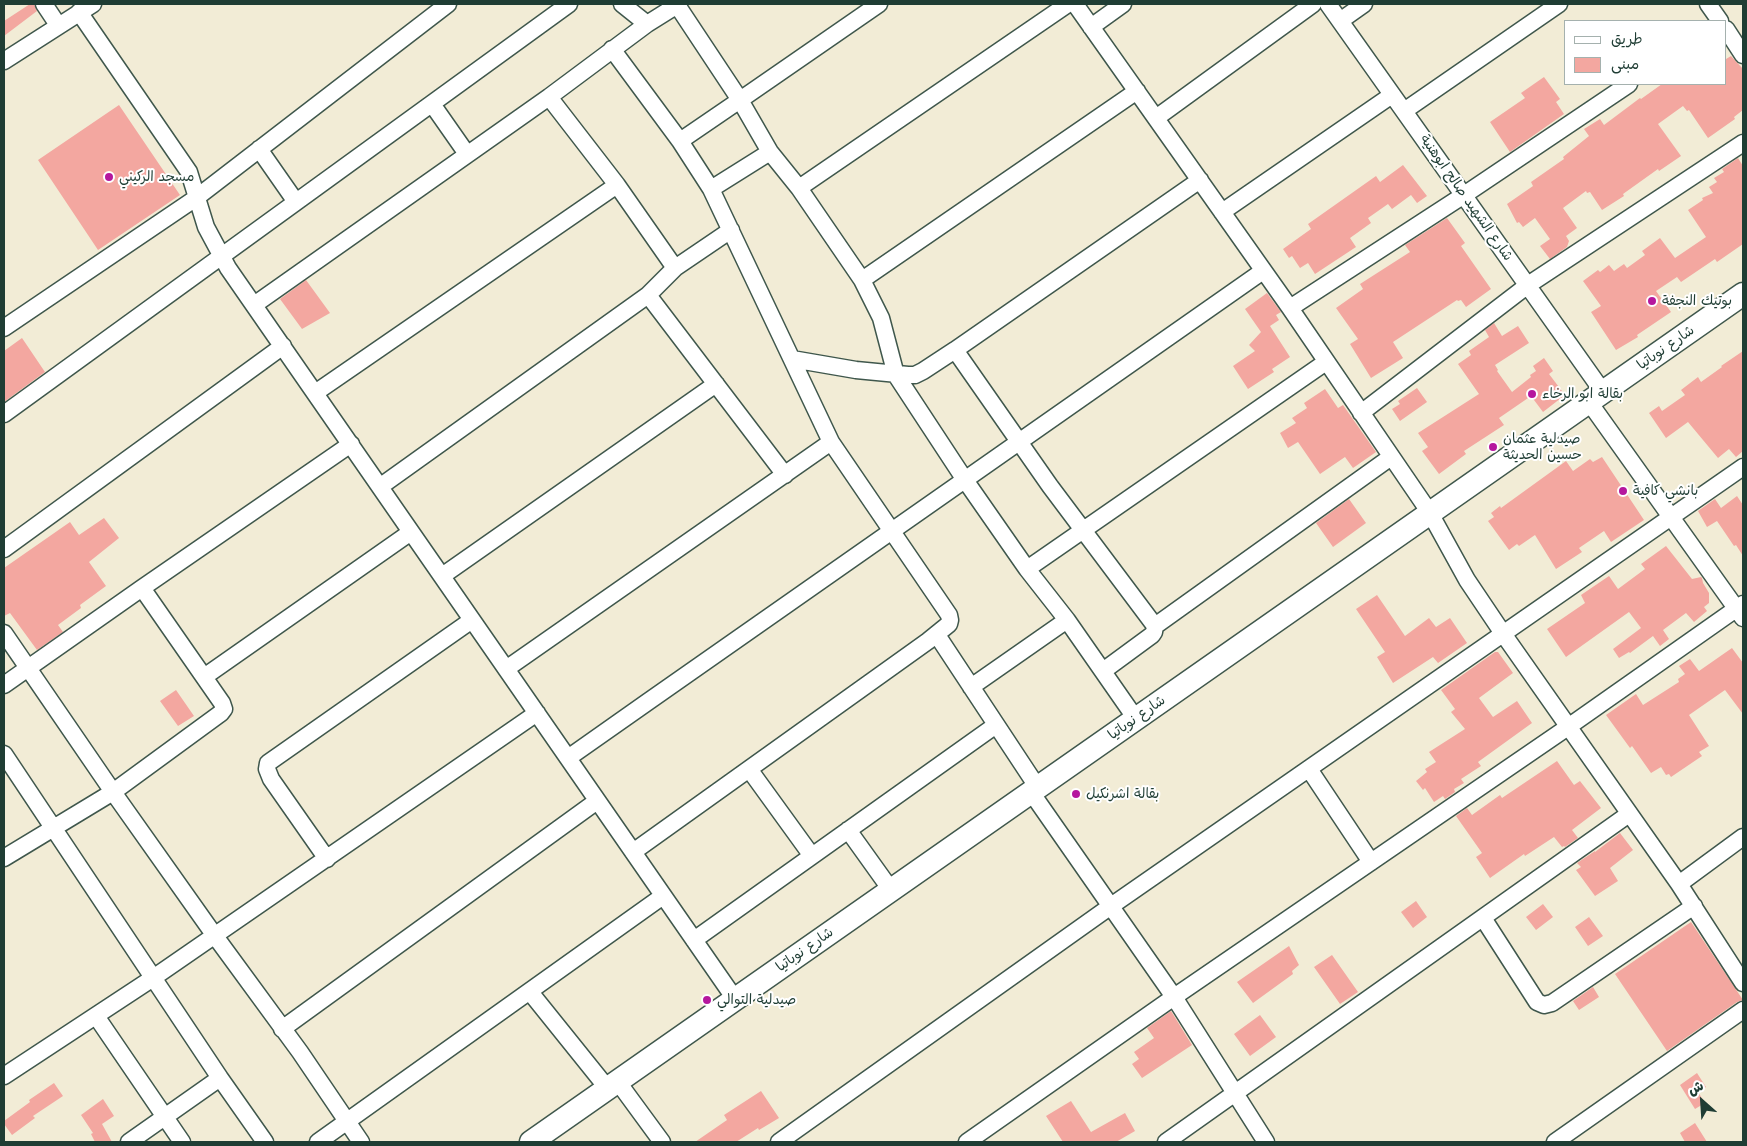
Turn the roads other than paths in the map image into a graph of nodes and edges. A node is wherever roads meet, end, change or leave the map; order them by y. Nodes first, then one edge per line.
1 (44, 4) edge
2 (93, 4) edge
3 (448, 4) edge
4 (568, 4) edge
5 (622, 4) edge
6 (678, 4) edge
7 (879, 4) edge
8 (1068, 4) edge
9 (1075, 4) edge
10 (1123, 4) edge
11 (1313, 4) edge
12 (1328, 4) edge
13 (1364, 4) edge
14 (1559, 4) edge
15 (1708, 4) edge
16 (79, 12) junction
17 (1719, 20) edge
18 (1340, 21) junction
19 (647, 24) junction
20 (58, 25) junction
21 (1091, 27) junction
22 (1727, 31) edge
23 (612, 49) junction
24 (1743, 55) edge
25 (4, 60) edge
26 (1628, 85) edge
27 (1137, 90) junction
28 (1392, 95) junction
29 (548, 97) junction
30 (740, 100) junction
31 (432, 104) junction
32 (1404, 111) junction
33 (1156, 118) junction
34 (680, 141) junction
35 (1743, 143) edge
36 (258, 150) junction
37 (770, 152) junction
38 (467, 154) junction
39 (1200, 180) junction
40 (617, 185) junction
41 (799, 188) junction
42 (712, 189) junction
43 (1464, 195) junction
44 (196, 198) junction
45 (296, 202) junction
46 (1222, 212) junction
47 (731, 230) junction
48 (221, 256) junction
49 (675, 268) junction
50 (1263, 271) junction
51 (862, 280) junction
52 (1528, 285) junction
53 (1743, 294) edge
54 (648, 295) junction
55 (254, 305) junction
56 (1290, 308) junction
57 (4, 328) edge
58 (283, 346) junction
59 (955, 350) junction
60 (792, 359) junction
61 (1326, 362) junction
62 (896, 375) junction
63 (716, 384) junction
64 (315, 393) junction
65 (1596, 397) junction
66 (1361, 413) junction
67 (4, 414) edge
68 (831, 442) junction
69 (1020, 443) junction
70 (351, 444) junction
71 (1391, 457) junction
72 (1743, 467) edge
73 (785, 475) junction
74 (965, 480) junction
75 (380, 486) junction
76 (1430, 513) junction
77 (1671, 516) junction
78 (1082, 530) junction
79 (891, 531) junction
80 (411, 532) junction
81 (4, 550) edge
82 (1027, 569) junction
83 (442, 576) junction
84 (142, 588) junction
85 (1741, 610) edge
86 (472, 620) junction
87 (1067, 620) junction
88 (1155, 626) junction
89 (4, 633) edge
90 (937, 635) junction
91 (1504, 635) junction
92 (28, 669) junction
93 (506, 669) junction
94 (1103, 672) junction
95 (204, 677) junction
96 (4, 685) edge
97 (971, 687) junction
98 (537, 713) junction
99 (1136, 719) junction
100 (996, 725) junction
101 (1568, 727) junction
102 (4, 754) edge
103 (568, 758) junction
104 (749, 769) junction
105 (1309, 769) junction
106 (1034, 790) junction
107 (113, 792) junction
108 (597, 801) junction
109 (1629, 814) junction
110 (54, 828) junction
111 (848, 830) junction
112 (1743, 837) edge
113 (633, 852) junction
114 (812, 856) junction
115 (4, 858) edge
116 (327, 859) junction
117 (1370, 862) junction
118 (1679, 884) junction
119 (891, 890) junction
120 (663, 896) junction
121 (1111, 906) junction
122 (1694, 906) junction
123 (1483, 918) junction
124 (215, 936) junction
125 (694, 940) junction
126 (153, 978) junction
127 (1743, 983) edge
128 (530, 992) junction
129 (1174, 997) junction
130 (735, 999) junction
131 (1743, 1010) edge
132 (96, 1016) junction
133 (282, 1029) junction
134 (4, 1076) edge
135 (220, 1078) junction
136 (613, 1085) junction
137 (1235, 1093) junction
138 (166, 1118) junction
139 (346, 1123) junction
140 (129, 1142) edge
141 (182, 1142) edge
142 (265, 1142) edge
143 (318, 1142) edge
144 (360, 1142) edge
145 (531, 1142) edge
146 (662, 1142) edge
147 (779, 1142) edge
148 (967, 1142) edge
149 (1166, 1142) edge
150 (1266, 1142) edge
151 (1555, 1142) edge

1 - 20 street
2 - 16 street
3 - 36 street
4 - 31 street
5 - 19 street
6 - 19 street
6 - 30 street
7 - 30 street
8 - 41 street
9 - 21 street
10 - 21 street
11 - 33 street
12 - 18 street, شارع الشهيد صالح ابوهنية
13 - 18 street
14 - 32 street
15 - 17 street
16 - 20 street
16 - 44 street
18 - 28 street, شارع الشهيد صالح ابوهنية
19 - 23 street
20 - 25 street
21 - 27 street
22 - 24 street
23 - 29 street
23 - 34 street
26 - 43 street
27 - 33 street
27 - 51 street
28 - 32 street, شارع الشهيد صالح ابوهنية
28 - 46 street
29 - 38 street
29 - 40 street
30 - 34 street
30 - 37 street
31 - 38 street
31 - 45 street
32 - 43 street, شارع الشهيد صالح ابوهنية
33 - 39 street
34 - 42 street
35 - 52 street
36 - 44 street
36 - 45 street
37 - 41 street
37 - 42 street
38 - 55 street
39 - 46 street
39 - 59 street
40 - 49 street
40 - 64 street
41 - 51 street
42 - 47 street
43 - 52 street, شارع الشهيد صالح ابوهنية
43 - 56 street
44 - 48 street
44 - 57 street
45 - 48 street
46 - 50 street
47 - 49 street
47 - 60 street
48 - 55 street
48 - 67 street
49 - 54 street
50 - 56 street
50 - 69 street
51 - 62 street
52 - 65 street, شارع الشهيد صالح ابوهنية
52 - 66 street
53 - 65 street, شارع نوباتيا
54 - 63 street
54 - 75 street
55 - 58 street
56 - 61 street
58 - 64 street
58 - 81 street
59 - 62 street
59 - 69 street
60 - 62 street
60 - 68 street
61 - 66 street
61 - 78 street
62 - 74 street
63 - 73 street
63 - 83 street
64 - 70 street
65 - 76 street, شارع نوباتيا
65 - 77 street, شارع الشهيد صالح ابوهنية
66 - 71 street
68 - 73 street
68 - 79 street
69 - 74 street
69 - 78 street
70 - 75 street
70 - 84 street
71 - 76 street
71 - 88 street
72 - 77 street
73 - 93 street
74 - 79 street
74 - 82 street
75 - 80 street
76 - 91 street
76 - 99 street, شارع نوباتيا
77 - 85 street, شارع الشهيد صالح ابوهنية
77 - 91 street
78 - 82 street
78 - 88 street
79 - 90 street
79 - 103 street
80 - 83 street
80 - 95 street
82 - 87 street
83 - 86 street
84 - 92 street
84 - 95 street
85 - 101 street
86 - 93 street
86 - 116 street
87 - 94 street
87 - 97 street
88 - 94 street
89 - 92 street
90 - 97 street
90 - 104 street
91 - 101 street
91 - 105 street
92 - 96 street
92 - 107 street
93 - 98 street
94 - 99 street
95 - 107 street
97 - 100 street
98 - 103 street
98 - 116 street
99 - 106 street, شارع نوباتيا
100 - 106 street
100 - 111 street
101 - 109 street
101 - 117 street
102 - 110 street
103 - 108 street
104 - 113 street
104 - 114 street
105 - 117 street
105 - 121 street
106 - 119 street, شارع نوباتيا
106 - 121 street
107 - 110 street
107 - 124 street
108 - 113 street
108 - 133 street
109 - 118 street
109 - 123 street
110 - 115 street
110 - 126 street
111 - 114 street
111 - 119 street
112 - 118 street
113 - 120 street
114 - 125 street
116 - 124 street
117 - 129 street
118 - 122 street
119 - 130 street, شارع نوباتيا
120 - 125 street
120 - 128 street
121 - 129 street
121 - 147 street
122 - 123 street
122 - 127 street
123 - 137 street
124 - 126 street
124 - 133 street
125 - 130 street
126 - 132 street
126 - 135 street
128 - 136 street
128 - 139 street
129 - 137 street
129 - 148 street
130 - 136 street, شارع نوباتيا
131 - 151 street
132 - 134 street
132 - 138 street
133 - 139 street
135 - 138 street
135 - 142 street
136 - 145 street, شارع نوباتيا
136 - 146 street
137 - 149 street
137 - 150 street
138 - 140 street
138 - 141 street
139 - 143 street
139 - 144 street

